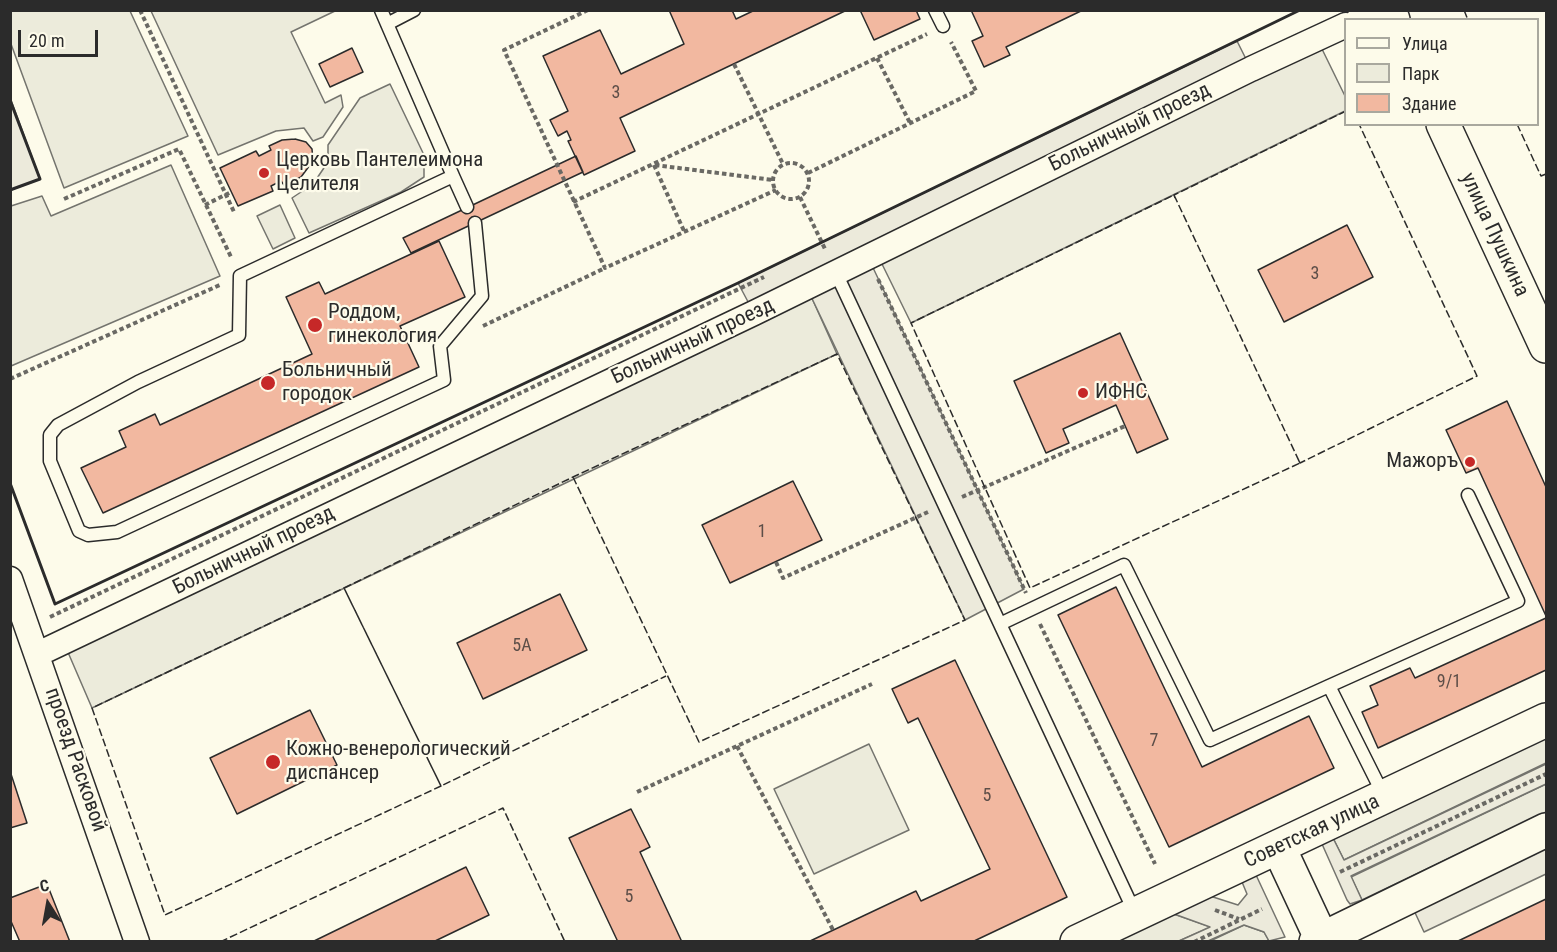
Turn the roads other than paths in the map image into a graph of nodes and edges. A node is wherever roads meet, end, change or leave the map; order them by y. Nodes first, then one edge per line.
1 (381, 10) edge
2 (414, 10) edge
3 (935, 10) edge
4 (1376, 10) edge
5 (1362, 18) edge
6 (387, 24) junction
7 (1344, 26) edge
8 (943, 27) road end
9 (1444, 126) edge
10 (453, 176) junction
11 (467, 207) dead end
12 (475, 223) dead end
13 (836, 273) junction
14 (1546, 346) edge
15 (1468, 495) dead end
16 (10, 579) edge
17 (1000, 624) junction
18 (38, 654) junction
19 (1329, 686) junction
20 (1546, 720) edge
21 (1385, 797) junction
22 (1546, 830) edge
23 (1278, 848) junction
24 (1135, 914) junction
25 (1320, 941) edge
26 (137, 942) edge
27 (1077, 942) edge

1 - 6 lane
2 - 6 lane
3 - 8 lane
4 - 5 street
6 - 10 lane
7 - 13 street, Больничный проезд
9 - 14 main road, улица Пушкина
10 - 11 lane
10 - 12 lane
13 - 17 lane
13 - 18 street, Больничный проезд
15 - 19 lane
16 - 18 street, проезд Расковой
17 - 19 lane
17 - 24 lane
18 - 26 street, проезд Расковой
19 - 21 lane
20 - 21 main road, Советская улица
21 - 23 main road, Советская улица
22 - 25 main road
23 - 24 main road, Советская улица
23 - 25 main road
24 - 27 main road, Советская улица

